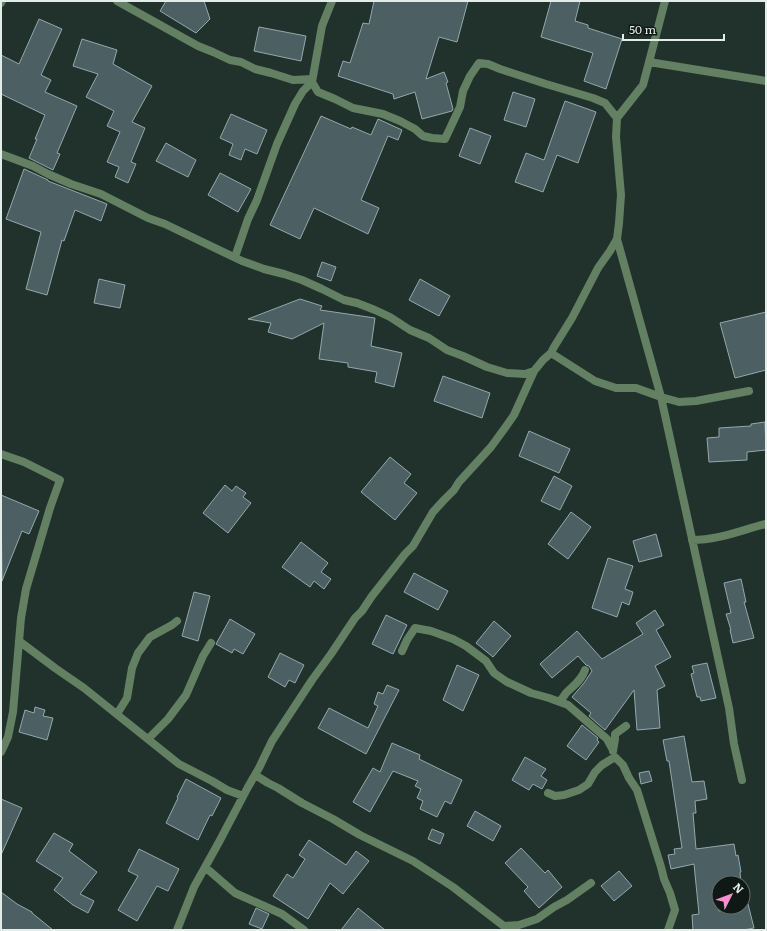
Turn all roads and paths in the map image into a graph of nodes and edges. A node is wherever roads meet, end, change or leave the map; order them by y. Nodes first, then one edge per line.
1 (117, 1) edge
2 (332, 1) edge
3 (665, 1) edge
4 (649, 62) junction
5 (312, 81) junction
6 (766, 81) edge
7 (617, 118) junction
8 (1, 154) edge
9 (617, 239) junction
10 (235, 257) junction
11 (552, 354) junction
12 (534, 371) junction
13 (749, 391) dead end
14 (661, 397) junction
15 (1, 454) edge
16 (766, 524) edge
17 (692, 540) junction
18 (177, 620) dead end
19 (19, 641) junction
20 (211, 643) dead end
21 (402, 651) dead end
22 (585, 670) dead end
23 (560, 701) junction
24 (117, 714) junction
25 (626, 726) dead end
26 (148, 739) junction
27 (1, 752) edge
28 (614, 754) junction
29 (255, 775) junction
30 (742, 780) dead end
31 (548, 793) dead end
32 (243, 796) junction
33 (205, 867) junction
34 (591, 883) dead end
35 (507, 928) edge
36 (177, 930) edge
37 (304, 930) edge
38 (668, 930) edge

1 - 5 street
2 - 5 street
3 - 4 street
4 - 6 street
4 - 7 street
5 - 7 street
5 - 10 street
7 - 9 street
8 - 10 street
9 - 11 street
9 - 14 street
10 - 12 street
11 - 12 street
11 - 14 street
12 - 29 street
13 - 14 street
14 - 17 street
15 - 19 street
16 - 17 street
17 - 30 street
18 - 24 street
19 - 24 street
19 - 27 street
20 - 26 street
21 - 23 street
22 - 23 street
23 - 28 street
24 - 26 street
25 - 28 street
26 - 32 street
28 - 31 street
28 - 38 street
29 - 32 street
29 - 35 street
32 - 33 street
33 - 36 street
33 - 37 street
34 - 35 street

